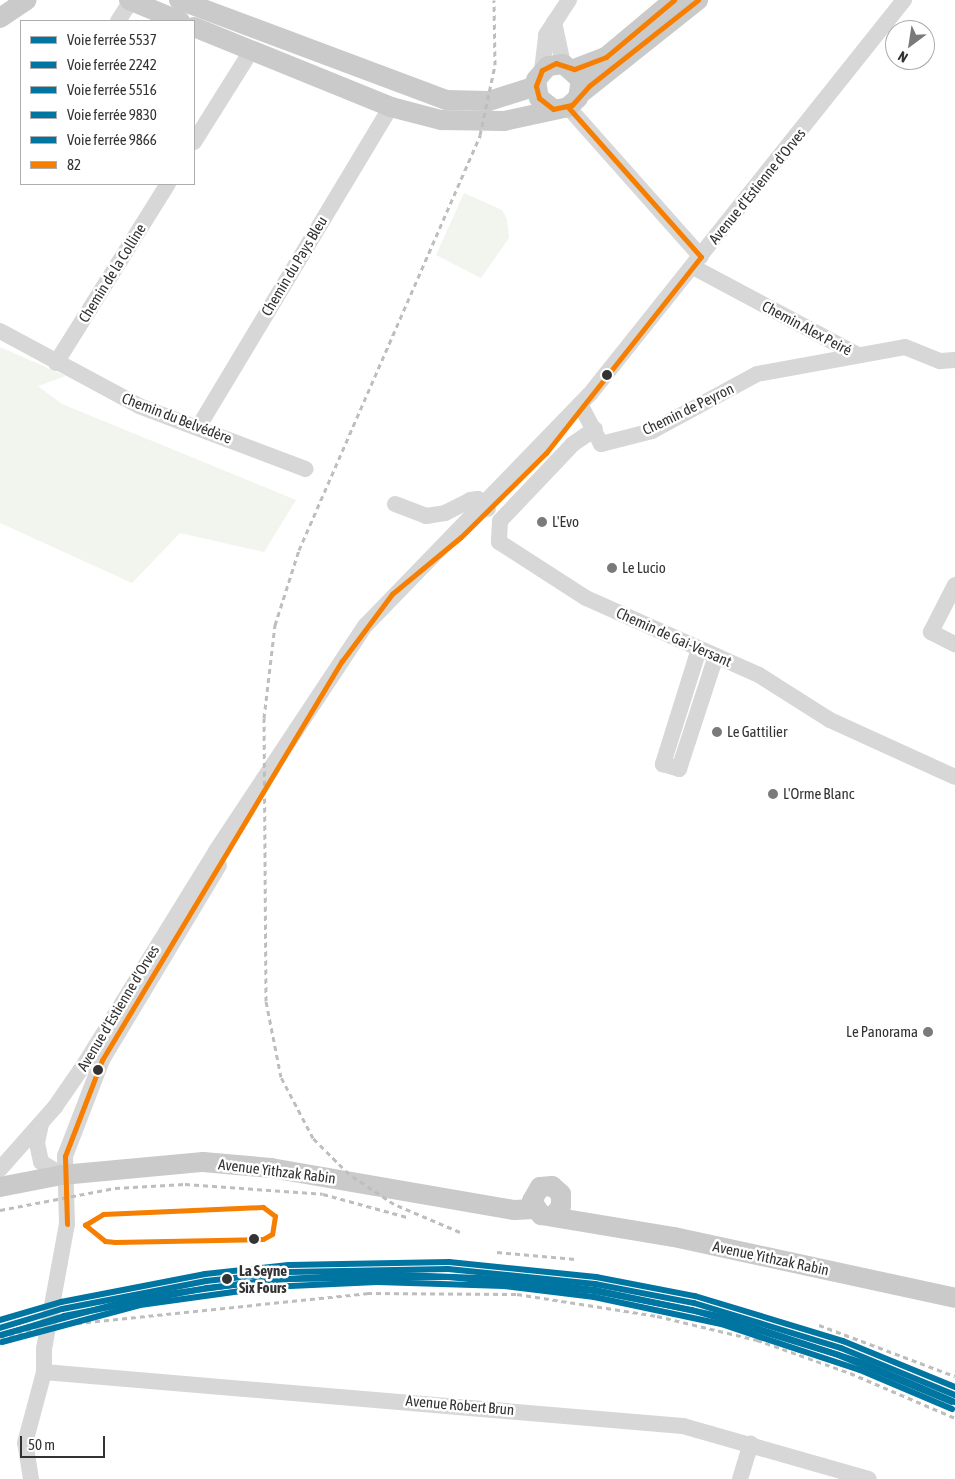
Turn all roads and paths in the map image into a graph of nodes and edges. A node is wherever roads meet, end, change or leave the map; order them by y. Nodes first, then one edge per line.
1 (27, 0) edge
2 (130, 0) edge
3 (179, 0) edge
4 (568, 0) edge
5 (674, 0) edge
6 (698, 0) edge
7 (904, 0) edge
8 (0, 18) edge
9 (119, 20) edge
10 (178, 20) edge
11 (554, 22) junction
12 (195, 27) edge
13 (251, 51) junction
14 (569, 66) junction
15 (539, 78) junction
16 (567, 103) junction
17 (391, 107) junction
18 (195, 140) edge
19 (167, 185) edge
20 (697, 262) junction
21 (0, 331) edge
22 (820, 335) junction
23 (858, 355) junction
24 (953, 361) edge
25 (818, 362) junction
26 (56, 363) junction
27 (584, 402) junction
28 (199, 426) junction
29 (598, 436) junction
30 (306, 469) dead end
31 (395, 504) dead end
32 (486, 507) junction
33 (955, 585) edge
34 (955, 644) edge
35 (699, 649) junction
36 (716, 656) junction
37 (955, 777) edge
38 (97, 1056) junction
39 (41, 1124) junction
40 (0, 1169) edge
41 (62, 1175) junction
42 (0, 1187) edge
43 (534, 1203) junction
44 (558, 1208) junction
45 (950, 1294) edge
46 (44, 1372) junction
47 (750, 1444) junction
48 (31, 1479) edge
49 (740, 1479) edge
50 (869, 1479) edge

1 - 8 main road
2 - 9 street
2 - 10 main road
3 - 15 main road
4 - 11 street
5 - 14 main road
6 - 16 main road
7 - 20 street, Avenue d'Estienne d'Orves
11 - 14 street
11 - 15 street
12 - 13 main road
13 - 17 main road
13 - 18 street
14 - 15 main road
14 - 16 main road
15 - 16 main road
16 - 17 main road
16 - 20 street
17 - 28 street, Chemin du Pays Bleu
19 - 26 street, Chemin de la Colline
20 - 22 street, Chemin Alex Peiré
20 - 27 street, Avenue d'Estienne d'Orves
21 - 26 street, Chemin du Belvédère
22 - 23 street, Chemin Alex Peiré
22 - 25 street
23 - 24 street, Chemin Alex Peiré
23 - 25 street, Chemin de Peyron
25 - 29 street, Chemin de Peyron
26 - 28 street, Chemin du Belvédère
27 - 29 street
27 - 32 street, Avenue d'Estienne d'Orves
28 - 30 street, Chemin du Belvédère
29 - 35 street, Chemin de Gai-Versant
31 - 32 street
32 - 38 street, Avenue d'Estienne d'Orves
33 - 34 street
35 - 36 street, Chemin de Gai-Versant
35 - 36 street
36 - 37 street, Chemin de Gai-Versant
38 - 39 street, Avenue d'Estienne d'Orves
38 - 41 street, Avenue d'Estienne d'Orves
39 - 40 street, Avenue d'Estienne d'Orves
39 - 41 street
41 - 42 main road, Avenue Yithzak Rabin
41 - 43 main road, Avenue Yithzak Rabin
41 - 46 street
43 - 44 main road, Avenue Yithzak Rabin
43 - 44 main road
44 - 45 main road, Avenue Yithzak Rabin
46 - 47 street, Avenue Robert Brun
46 - 48 street
47 - 49 street
47 - 50 street, Avenue Robert Brun

